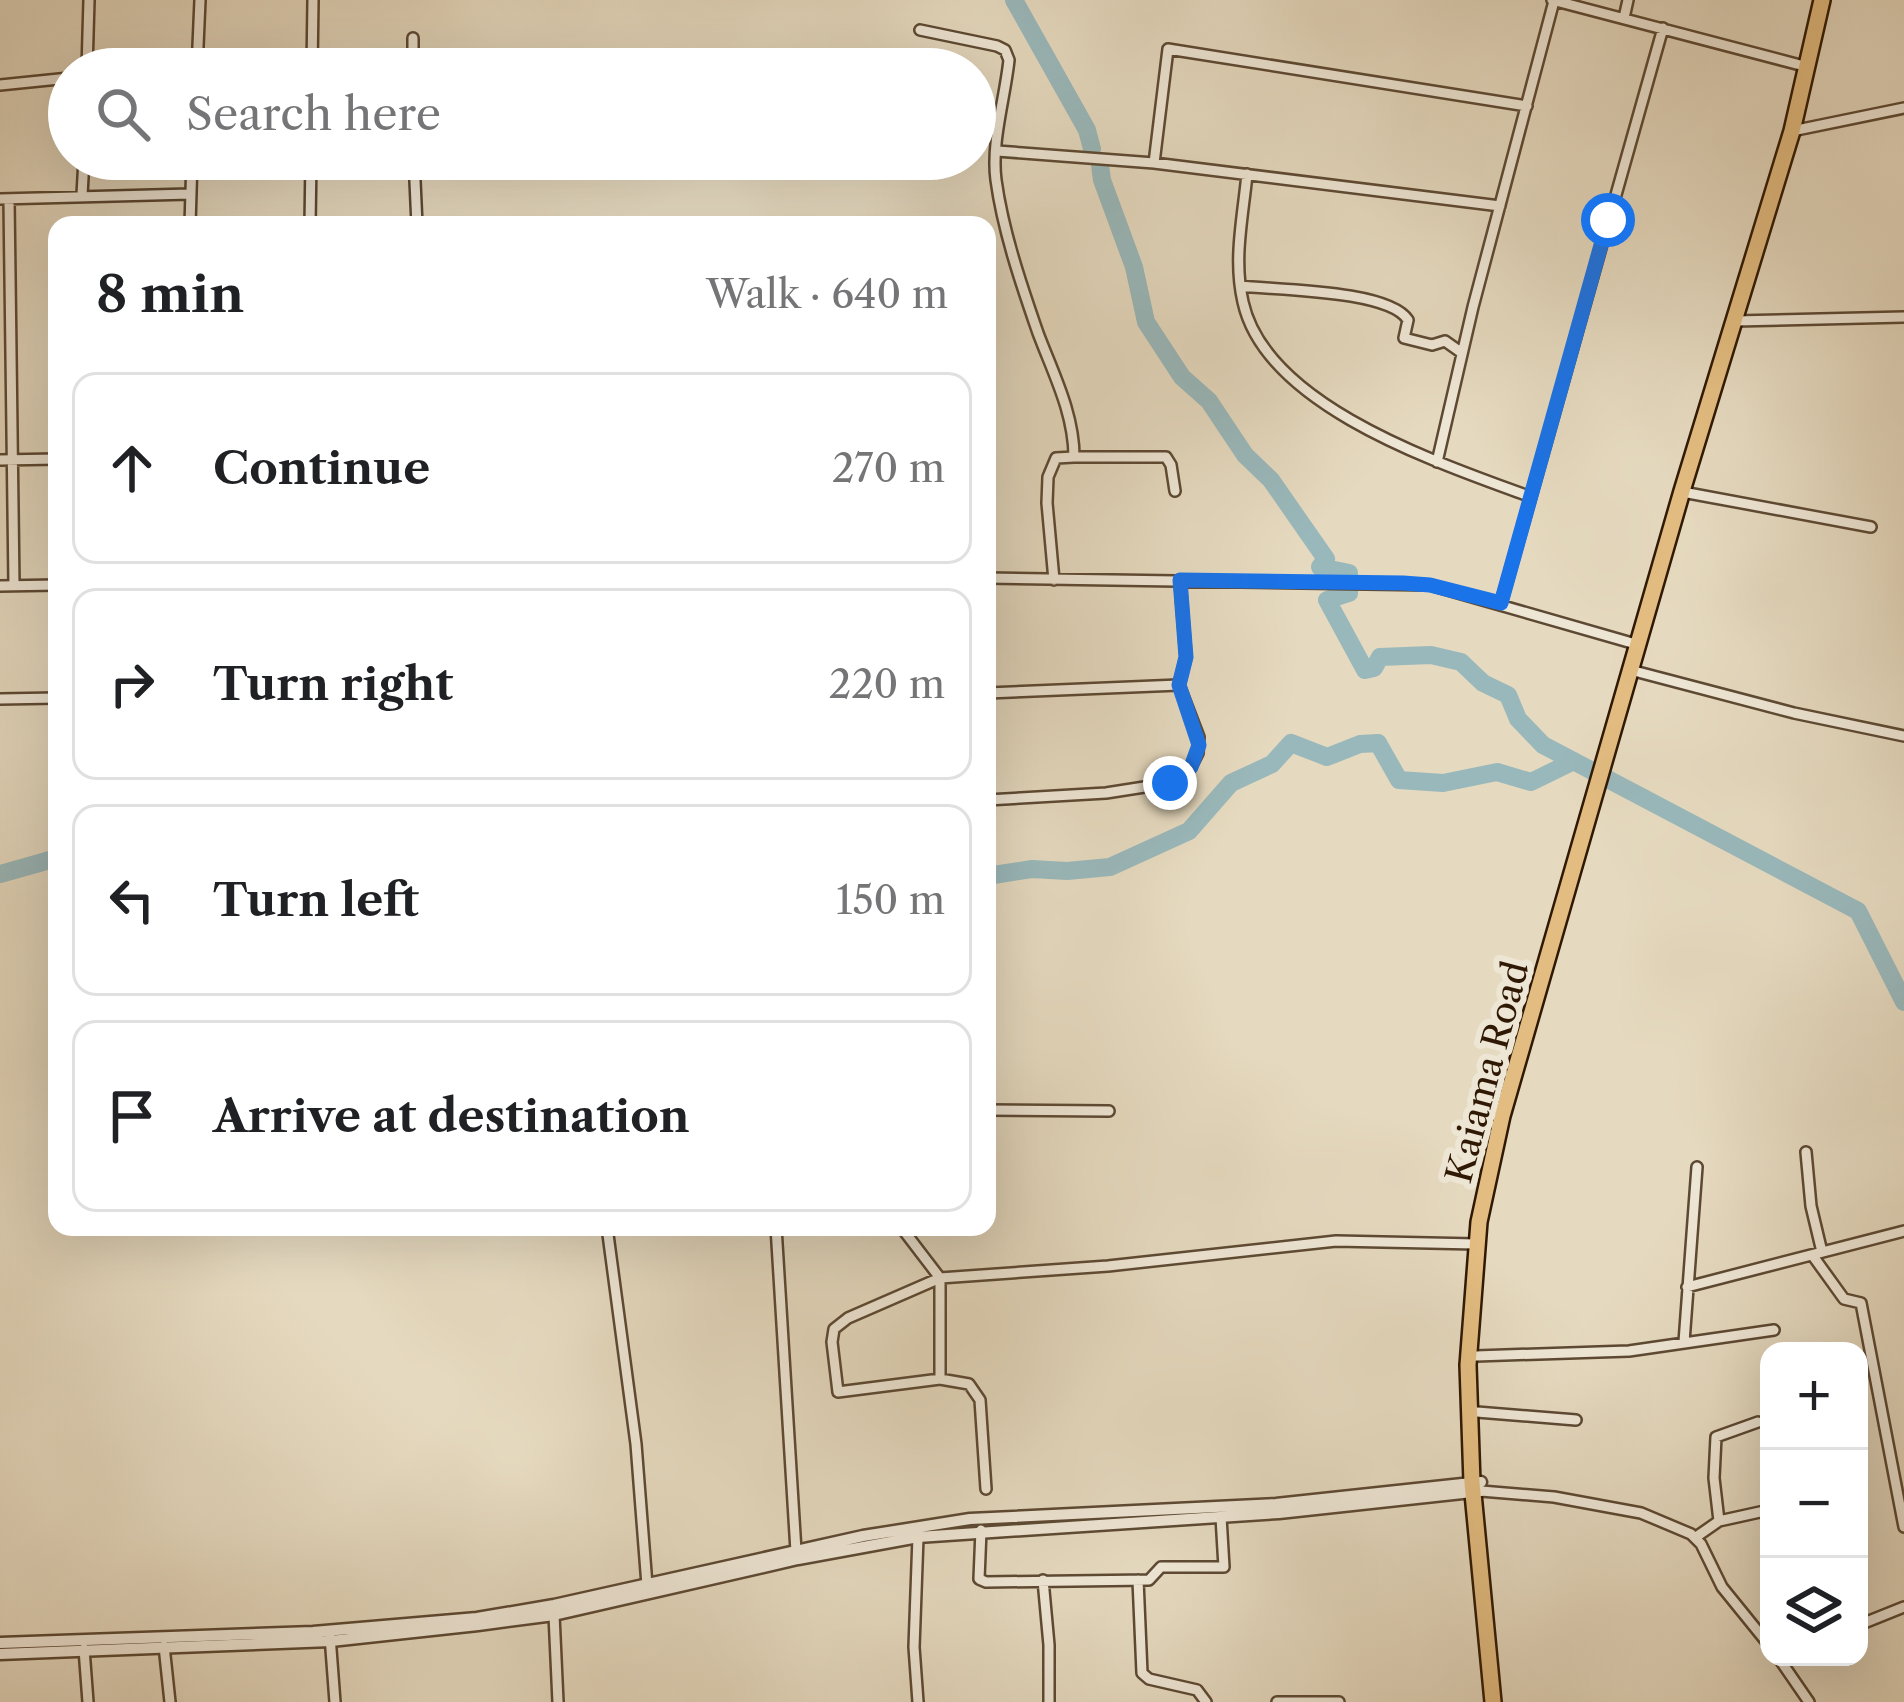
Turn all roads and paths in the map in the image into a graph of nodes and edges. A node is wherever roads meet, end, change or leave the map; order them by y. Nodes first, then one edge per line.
1 (89, 0) edge
2 (200, 0) edge
3 (313, 0) edge
4 (1553, 0) edge
5 (1628, 0) edge
6 (1822, 0) edge
7 (1624, 18) junction
8 (1663, 28) junction
9 (920, 30) dead end
10 (413, 38) dead end
11 (88, 48) edge
12 (198, 48) edge
13 (312, 48) edge
14 (413, 48) edge
15 (1804, 66) junction
16 (48, 80) edge
17 (0, 85) edge
18 (1527, 106) junction
19 (1904, 108) edge
20 (1792, 131) junction
21 (997, 151) junction
22 (996, 162) edge
23 (1154, 163) junction
24 (1247, 174) junction
25 (996, 178) edge
26 (82, 180) edge
27 (191, 180) edge
28 (311, 180) edge
29 (416, 180) edge
30 (190, 194) junction
31 (82, 195) junction
32 (4, 200) edge
33 (1500, 206) junction
34 (190, 216) edge
35 (310, 216) edge
36 (417, 216) edge
37 (1241, 286) junction
38 (1904, 317) edge
39 (1735, 321) junction
40 (1462, 353) junction
41 (1074, 457) junction
42 (48, 459) edge
43 (0, 460) edge
44 (13, 460) junction
45 (1437, 462) junction
46 (1689, 485) junction
47 (1175, 491) dead end
48 (1531, 497) junction
49 (1871, 527) dead end
50 (996, 578) edge
51 (1054, 580) junction
52 (1180, 580) junction
53 (14, 585) junction
54 (48, 585) edge
55 (0, 586) edge
56 (1501, 603) junction
57 (1639, 645) junction
58 (1638, 672) junction
59 (1179, 685) junction
60 (996, 693) edge
61 (48, 698) edge
62 (0, 700) edge
63 (1904, 736) edge
64 (1602, 782) junction
65 (996, 799) edge
66 (996, 1110) edge
67 (1109, 1111) dead end
68 (1806, 1152) dead end
69 (1697, 1167) dead end
70 (1904, 1231) edge
71 (609, 1236) edge
72 (777, 1236) edge
73 (908, 1236) edge
74 (1476, 1244) junction
75 (1817, 1254) junction
76 (940, 1277) junction
77 (1687, 1287) junction
78 (1774, 1330) dead end
79 (1684, 1342) junction
80 (1476, 1356) junction
81 (940, 1379) junction
82 (1477, 1412) junction
83 (1576, 1420) dead end
84 (1758, 1422) dead end
85 (1900, 1482) edge
86 (1477, 1487) junction
87 (986, 1490) dead end
88 (1760, 1512) edge
89 (1221, 1517) junction
90 (1719, 1521) junction
91 (1904, 1527) edge
92 (981, 1530) junction
93 (918, 1537) junction
94 (1696, 1537) junction
95 (796, 1551) junction
96 (1043, 1580) junction
97 (1138, 1580) junction
98 (647, 1585) junction
99 (1904, 1607) edge
100 (554, 1615) junction
101 (1868, 1621) edge
102 (1760, 1632) edge
103 (330, 1636) junction
104 (0, 1643) edge
105 (164, 1646) junction
106 (84, 1649) junction
107 (0, 1654) edge
108 (1784, 1666) edge
109 (88, 1702) edge
110 (170, 1702) edge
111 (335, 1702) edge
112 (558, 1702) edge
113 (918, 1702) edge
114 (1049, 1702) edge
115 (1206, 1702) edge
116 (1276, 1702) edge
117 (1339, 1702) edge
118 (1496, 1702) edge
119 (1809, 1702) edge

1 - 11 street
2 - 12 street
3 - 13 street
4 - 7 street
4 - 18 street
5 - 7 street
6 - 15 highway, Kaiama Road
7 - 8 street
8 - 15 street
8 - 48 street
9 - 21 street
10 - 14 street
15 - 20 highway, Kaiama Road
16 - 17 street
18 - 23 street
18 - 33 street
19 - 20 street
20 - 39 highway, Kaiama Road
21 - 22 street
21 - 23 street
23 - 24 street
24 - 33 street
24 - 37 street
25 - 41 street
26 - 31 street
27 - 30 street
28 - 35 street
29 - 36 street
30 - 31 street
30 - 34 street
31 - 32 street
32 - 44 street
33 - 40 street
37 - 40 street
37 - 45 street
38 - 39 street
39 - 46 highway, Kaiama Road
40 - 45 street
41 - 47 street
41 - 51 street
42 - 44 street
43 - 44 street
44 - 53 street
45 - 48 street
46 - 49 street
46 - 57 highway, Kaiama Road
46 - 58 highway, Kaiama Road
48 - 56 street
50 - 51 street
51 - 52 street
52 - 56 street
52 - 59 street
53 - 54 street
53 - 55 street
56 - 57 street
57 - 64 highway, Kaiama Road
58 - 63 street
58 - 64 highway, Kaiama Road
59 - 60 street
59 - 65 street
61 - 62 street
64 - 74 highway, Kaiama Road
64 - 80 highway, Kaiama Road
66 - 67 street
68 - 75 street
69 - 77 street
70 - 75 street
71 - 98 street
72 - 95 street
73 - 76 street
74 - 76 street
74 - 86 highway, Kaiama Road
75 - 77 street
75 - 85 street
76 - 81 street
76 - 81 street
77 - 79 street
78 - 79 street
79 - 80 street
80 - 82 highway, Kaiama Road
81 - 87 street
82 - 83 street
82 - 86 highway, Kaiama Road
84 - 90 street
85 - 91 street
86 - 89 street
86 - 94 street
86 - 95 street
86 - 118 highway, Kaiama Road
88 - 90 street
89 - 92 street
89 - 97 street
90 - 94 street
92 - 93 street
92 - 96 street
93 - 100 street
93 - 113 street
94 - 102 street
95 - 98 street
96 - 97 street
96 - 114 street
97 - 115 street
98 - 103 street
99 - 101 street
100 - 103 street
100 - 112 street
103 - 104 street
103 - 105 street
103 - 111 street
105 - 106 street
105 - 110 street
106 - 107 street
106 - 109 street
108 - 119 street
116 - 117 street

